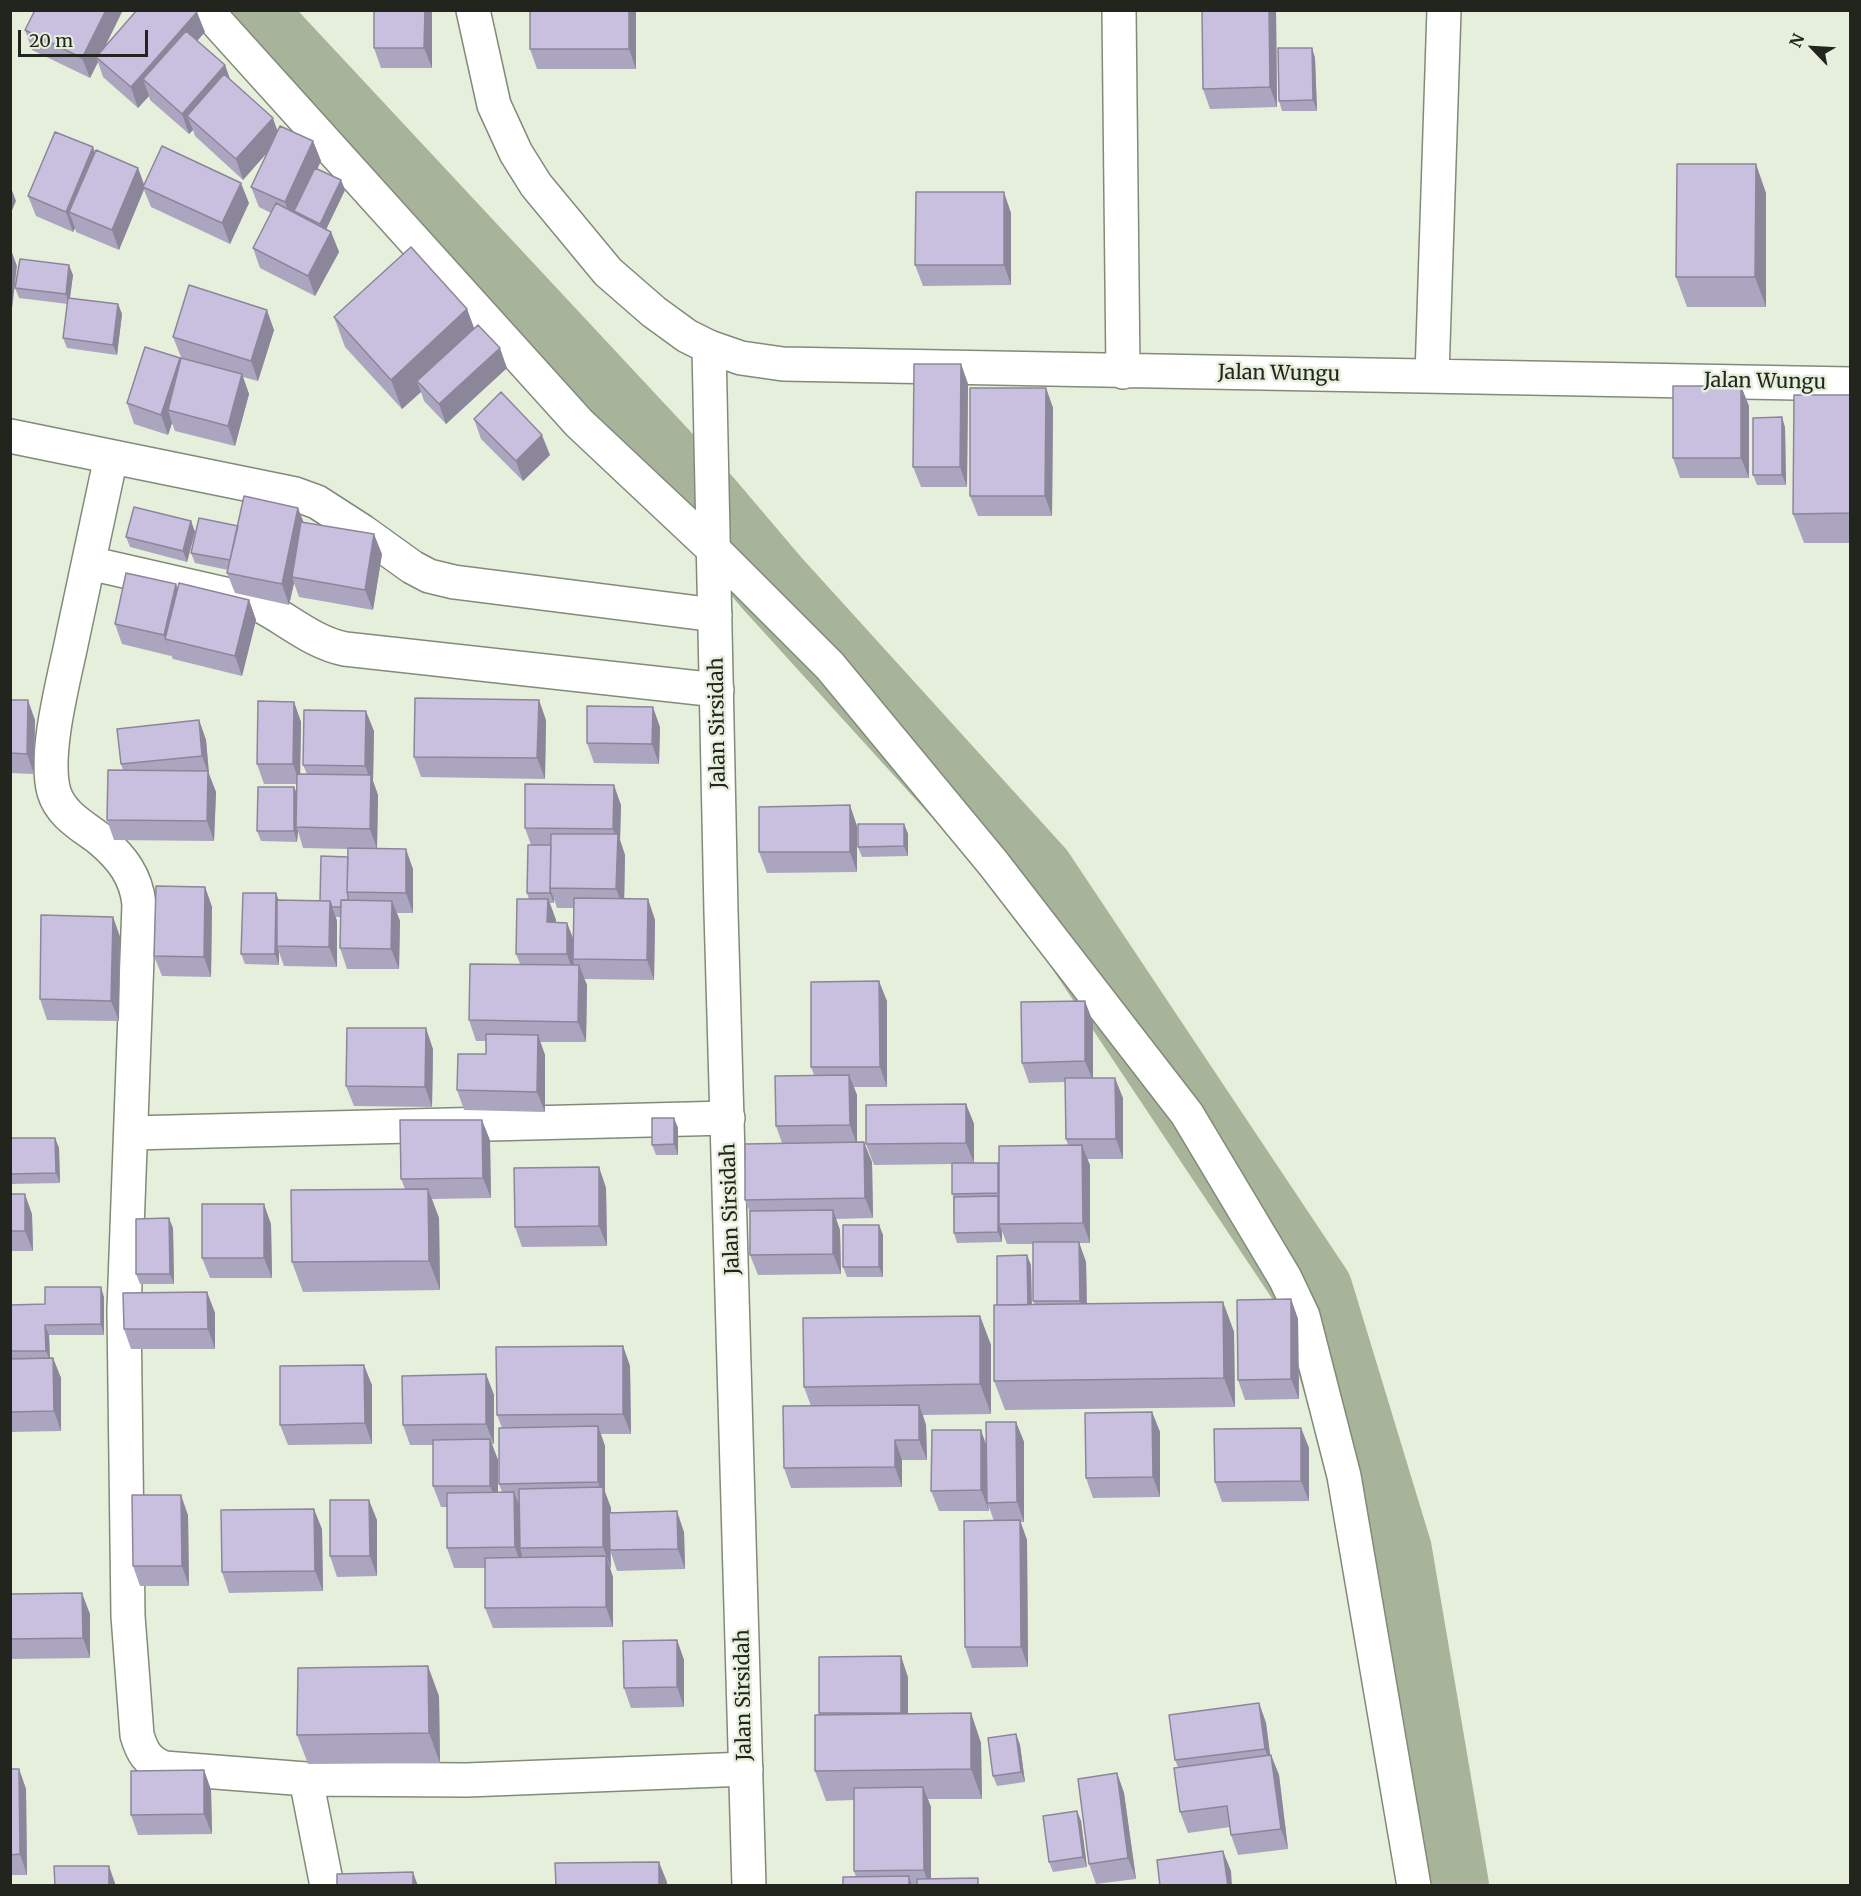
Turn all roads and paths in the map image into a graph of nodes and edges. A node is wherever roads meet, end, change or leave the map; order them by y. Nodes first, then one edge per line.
1 (207, 10) edge
2 (473, 10) edge
3 (1119, 10) edge
4 (1444, 10) edge
5 (709, 347) junction
6 (1123, 372) junction
7 (1432, 375) junction
8 (1851, 384) edge
9 (10, 436) edge
10 (111, 457) junction
11 (713, 541) junction
12 (89, 563) junction
13 (715, 615) junction
14 (717, 690) junction
15 (728, 1118) junction
16 (131, 1133) junction
17 (746, 1769) junction
18 (306, 1779) junction
19 (327, 1886) edge
20 (748, 1886) edge
21 (1414, 1886) edge

1 - 11 street
2 - 5 street, Jalan Wungu
3 - 6 street
4 - 7 street
5 - 6 street, Jalan Wungu
5 - 11 street, Jalan Sirsidah
6 - 7 street, Jalan Wungu
7 - 8 street, Jalan Wungu
9 - 10 street
10 - 12 street
10 - 13 street
11 - 13 street, Jalan Sirsidah
11 - 21 street
12 - 14 street
12 - 16 street
13 - 14 street, Jalan Sirsidah
14 - 15 street, Jalan Sirsidah
15 - 16 street
15 - 17 street, Jalan Sirsidah
16 - 18 street
17 - 18 street
17 - 20 street, Jalan Sirsidah
18 - 19 street

